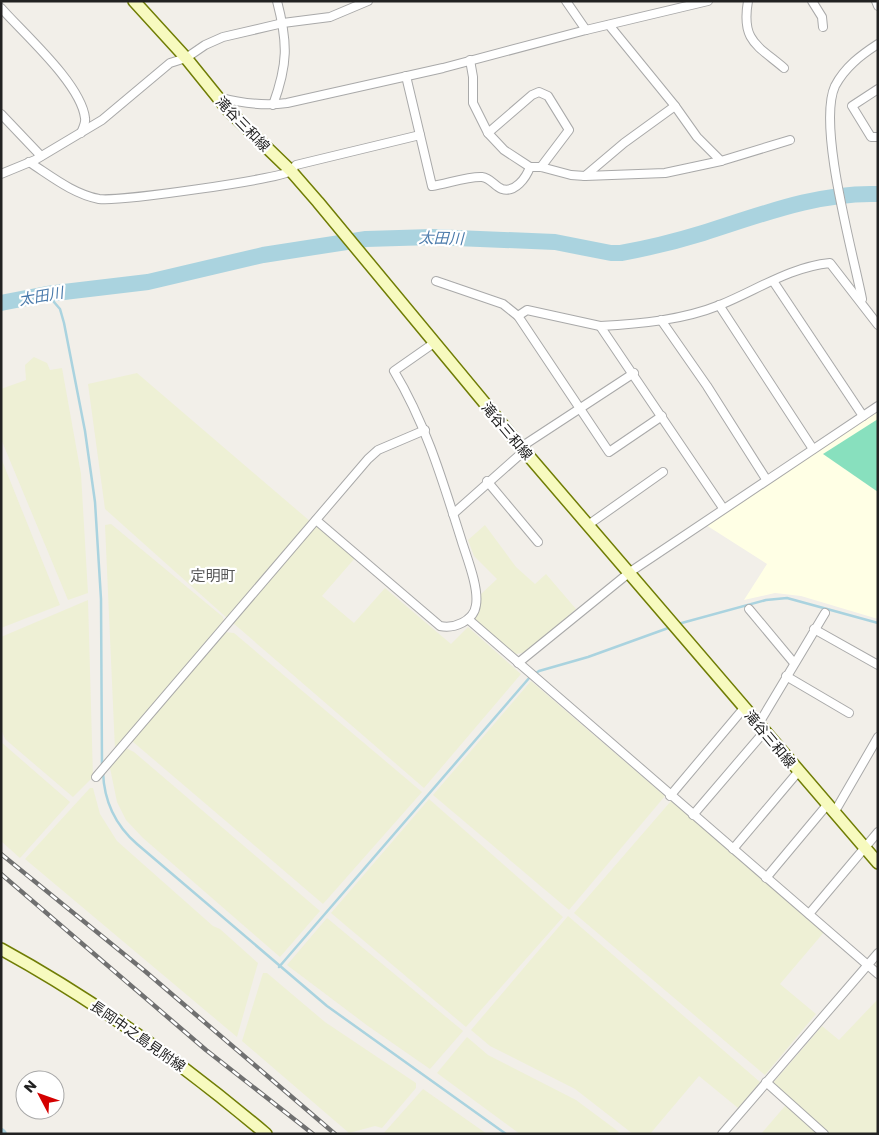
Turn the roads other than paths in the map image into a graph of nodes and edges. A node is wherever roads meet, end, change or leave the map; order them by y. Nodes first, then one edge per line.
1 (134, 1) edge
2 (278, 1) edge
3 (368, 1) edge
4 (566, 1) edge
5 (708, 1) edge
6 (748, 1) edge
7 (812, 1) edge
8 (876, 1) edge
9 (878, 6) edge
10 (1, 8) edge
11 (283, 23) junction
12 (609, 25) junction
13 (823, 27) dead end
14 (586, 30) junction
15 (878, 44) edge
16 (186, 58) junction
17 (470, 60) junction
18 (784, 68) dead end
19 (406, 76) junction
20 (878, 89) edge
21 (215, 96) junction
22 (273, 105) junction
23 (675, 106) junction
24 (1, 114) edge
25 (81, 132) junction
26 (488, 133) junction
27 (420, 135) junction
28 (878, 137) edge
29 (790, 140) dead end
30 (41, 156) junction
31 (721, 161) junction
32 (29, 162) junction
33 (530, 167) junction
34 (541, 167) junction
35 (291, 171) junction
36 (1, 174) edge
37 (585, 176) junction
38 (436, 280) dead end
39 (773, 280) junction
40 (862, 304) junction
41 (719, 305) junction
42 (518, 316) junction
43 (661, 320) junction
44 (878, 325) edge
45 (600, 326) junction
46 (434, 343) junction
47 (634, 373) junction
48 (878, 406) edge
49 (580, 410) junction
50 (662, 416) junction
51 (863, 416) junction
52 (425, 430) junction
53 (522, 449) junction
54 (813, 449) junction
55 (664, 472) dead end
56 (766, 479) junction
57 (487, 481) junction
58 (723, 508) junction
59 (453, 514) junction
60 (316, 520) junction
61 (588, 525) junction
62 (538, 542) dead end
63 (630, 572) junction
64 (749, 609) dead end
65 (825, 613) dead end
66 (468, 619) junction
67 (814, 629) junction
68 (794, 662) junction
69 (518, 663) junction
70 (878, 665) edge
71 (786, 676) junction
72 (744, 708) junction
73 (849, 713) dead end
74 (761, 728) junction
75 (878, 738) edge
76 (798, 772) junction
77 (96, 777) dead end
78 (670, 796) junction
79 (830, 809) junction
80 (693, 815) junction
81 (878, 832) edge
82 (733, 849) junction
83 (865, 849) junction
84 (878, 863) edge
85 (766, 878) junction
86 (809, 914) junction
87 (1, 949) edge
88 (878, 953) edge
89 (867, 965) junction
90 (878, 974) edge
91 (766, 1082) junction
92 (266, 1134) edge
93 (722, 1134) edge
94 (824, 1134) edge

1 - 16 main road, 滝谷三和線
2 - 11 street
3 - 11 street
4 - 14 street
5 - 12 street
6 - 18 street
7 - 13 street
8 - 9 street
10 - 25 street
11 - 16 street
11 - 22 street
12 - 14 street
12 - 23 street
14 - 17 street
15 - 40 street
16 - 21 main road, 滝谷三和線
16 - 25 street
17 - 19 street
17 - 26 street
19 - 22 street
19 - 27 street
20 - 28 street
21 - 22 street
21 - 35 main road, 滝谷三和線
23 - 31 street
23 - 37 street
24 - 30 street
25 - 30 street
26 - 33 street
26 - 34 street
27 - 33 street
27 - 35 street
29 - 31 street
30 - 32 street
31 - 37 street
32 - 35 street
32 - 36 street
33 - 34 street
34 - 37 street
35 - 46 main road, 滝谷三和線
38 - 42 street
39 - 40 street
39 - 41 street
39 - 51 street
40 - 44 street
41 - 43 street
41 - 54 street
42 - 45 street
42 - 49 street
43 - 45 street
43 - 56 street
45 - 47 street
46 - 52 street
46 - 53 main road, 滝谷三和線
47 - 49 street
47 - 50 street
48 - 51 street
49 - 50 street
49 - 53 street
50 - 58 street
51 - 54 street
52 - 59 street
52 - 60 street
53 - 57 street
53 - 61 main road, 滝谷三和線
54 - 56 street
55 - 61 street
56 - 58 street
57 - 59 street
57 - 62 street
58 - 63 street
59 - 66 street
60 - 66 street
60 - 77 street
61 - 63 main road, 滝谷三和線
63 - 69 street
63 - 72 main road, 滝谷三和線
64 - 68 street
65 - 67 street
66 - 69 street
67 - 68 street
67 - 70 street
68 - 71 street
69 - 78 street
71 - 73 street
71 - 74 street
72 - 74 main road, 滝谷三和線
72 - 78 street
74 - 76 main road, 滝谷三和線
74 - 80 street
75 - 79 street
76 - 79 main road, 滝谷三和線
76 - 82 street
78 - 80 street
79 - 83 main road, 滝谷三和線
79 - 85 street
80 - 82 street
81 - 83 street
82 - 85 street
83 - 84 main road, 滝谷三和線
83 - 86 street
85 - 86 street
86 - 89 street
87 - 92 main road, 長岡中之島見附線
88 - 89 street
89 - 90 street
89 - 91 street
91 - 93 street
91 - 94 street

